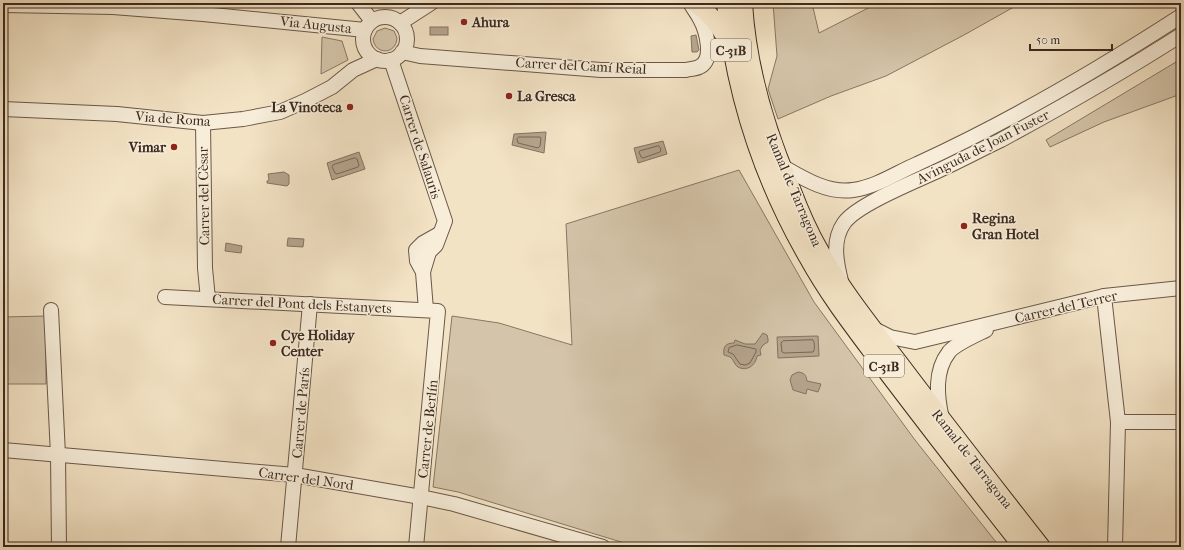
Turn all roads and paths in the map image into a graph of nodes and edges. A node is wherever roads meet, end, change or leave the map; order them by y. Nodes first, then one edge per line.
1 (358, 3) edge
2 (431, 3) edge
3 (726, 3) edge
4 (743, 3) edge
5 (3, 5) edge
6 (99, 5) edge
7 (693, 6) edge
8 (202, 8) edge
9 (1181, 16) edge
10 (400, 23) junction
11 (368, 26) junction
12 (1181, 34) edge
13 (731, 48) junction
14 (390, 57) junction
15 (749, 95) junction
16 (3, 108) edge
17 (203, 123) junction
18 (773, 161) junction
19 (1181, 288) edge
20 (843, 289) junction
21 (1104, 296) junction
22 (165, 297) dead end
23 (208, 299) junction
24 (310, 304) junction
25 (52, 310) dead end
26 (432, 310) junction
27 (999, 322) junction
28 (872, 327) junction
29 (942, 421) junction
30 (1118, 422) junction
31 (1181, 422) edge
32 (3, 450) edge
33 (58, 455) junction
34 (295, 475) junction
35 (421, 497) junction
36 (59, 547) edge
37 (288, 547) edge
38 (416, 547) edge
39 (603, 547) edge
40 (1023, 547) edge
41 (1041, 547) edge
42 (1115, 547) edge

1 - 11 street
2 - 10 street
3 - 13 main road, Ramal de Tarragona / C-31B
4 - 15 main road, Ramal de Tarragona / C-31B
5 - 6 street, Via Augusta
6 - 8 street, Via Augusta
7 - 13 main road, C-31B
7 - 14 street, Carrer del Camí Reial
8 - 11 street, Via Augusta
9 - 18 street, Avinguda de Joan Fuster
10 - 11 street
10 - 14 street
11 - 14 street
12 - 20 street, Avinguda de Joan Fuster
13 - 15 main road, Ramal de Tarragona / C-31B
14 - 17 street, Via de Roma
14 - 26 street, Carrer de Salauris
15 - 18 main road, Ramal de Tarragona / C-31B
16 - 17 street, Via de Roma
17 - 23 street, Carrer del Cèsar
18 - 20 main road, Ramal de Tarragona / C-31B
18 - 40 main road, Ramal de Tarragona / C-31B
19 - 21 street, Carrer del Terrer
20 - 28 main road, Ramal de Tarragona / C-31B
21 - 27 street, Carrer del Terrer
21 - 30 street
22 - 23 street, Carrer del Pont dels Estanyets
23 - 24 street, Carrer del Pont dels Estanyets
24 - 26 street, Carrer del Pont dels Estanyets
24 - 34 street, Carrer de París
25 - 33 street
26 - 35 street, Carrer de Berlín
27 - 28 street, Carrer del Terrer
27 - 29 street, Carrer del Terrer
28 - 29 main road, Ramal de Tarragona / C-31B
29 - 41 main road, Ramal de Tarragona / C-31B
30 - 31 street
30 - 42 street
32 - 33 street, Carrer del Nord
33 - 34 street, Carrer del Nord
33 - 36 street
34 - 35 street, Carrer del Nord
34 - 37 street, Carrer de París
35 - 38 street, Carrer de Berlín
35 - 39 street, Carrer del Nord

